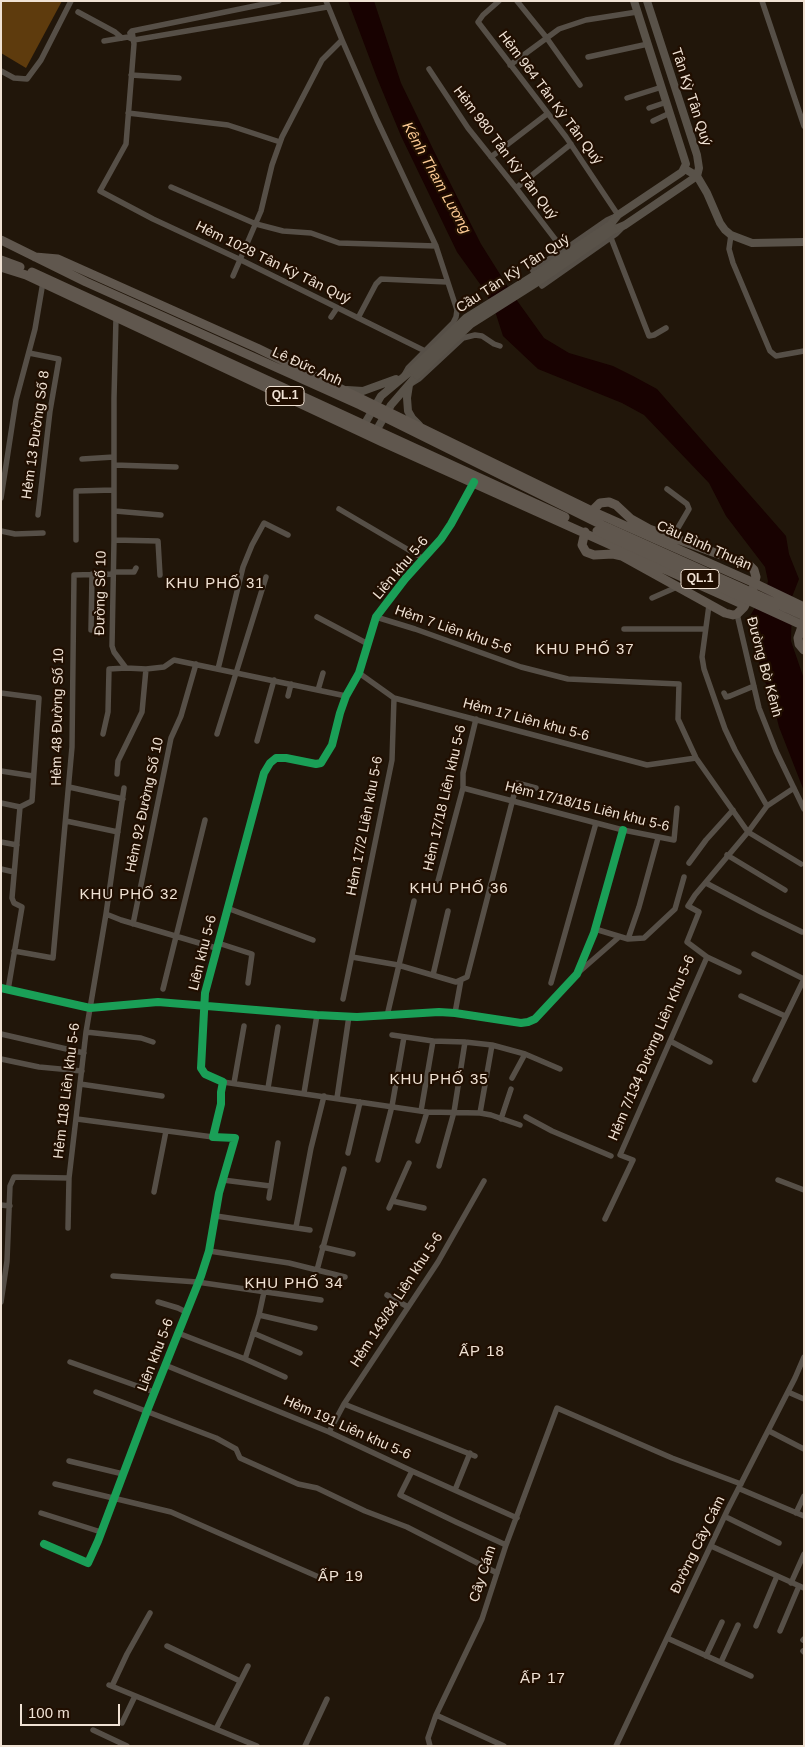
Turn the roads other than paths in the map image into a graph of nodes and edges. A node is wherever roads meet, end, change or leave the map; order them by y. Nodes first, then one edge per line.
1 (71, 1) edge
2 (279, 1) edge
3 (499, 1) edge
4 (517, 1) edge
5 (634, 1) edge
6 (647, 1) edge
7 (762, 1) edge
8 (327, 4) edge
9 (78, 12) dead end
10 (637, 12) junction
11 (159, 26) junction
12 (162, 35) junction
13 (129, 36) junction
14 (546, 37) junction
15 (342, 40) junction
16 (104, 41) dead end
17 (648, 44) junction
18 (588, 57) dead end
19 (510, 65) junction
20 (429, 69) dead end
21 (2, 72) edge
22 (132, 75) junction
23 (179, 78) dead end
24 (580, 85) dead end
25 (662, 87) junction
26 (627, 98) dead end
27 (667, 102) junction
28 (649, 108) dead end
29 (128, 113) junction
30 (670, 113) junction
31 (547, 114) junction
32 (653, 121) dead end
33 (804, 126) edge
34 (280, 142) junction
35 (571, 144) junction
36 (491, 157) junction
37 (685, 169) junction
38 (697, 176) junction
39 (171, 187) dead end
40 (516, 188) junction
41 (618, 215) junction
42 (256, 224) junction
43 (611, 231) junction
44 (731, 235) junction
45 (1, 240) edge
46 (804, 242) edge
47 (436, 246) junction
48 (565, 249) junction
49 (35, 256) junction
50 (1, 260) edge
51 (241, 260) junction
52 (1, 267) edge
53 (233, 276) dead end
54 (43, 280) junction
55 (447, 283) junction
56 (338, 308) junction
57 (331, 316) dead end
58 (116, 318) junction
59 (358, 318) junction
60 (666, 328) dead end
61 (236, 339) junction
62 (500, 346) dead end
63 (232, 348) junction
64 (804, 351) edge
65 (424, 352) junction
66 (29, 353) junction
67 (414, 372) junction
68 (402, 376) junction
69 (409, 385) junction
70 (346, 390) junction
71 (373, 408) junction
72 (385, 413) junction
73 (364, 425) junction
74 (376, 431) junction
75 (425, 433) junction
76 (114, 456) junction
77 (82, 459) dead end
78 (114, 465) junction
79 (176, 467) dead end
80 (3, 478) edge
81 (476, 479) junction
82 (667, 489) dead end
83 (114, 490) junction
84 (1, 498) edge
85 (339, 509) dead end
86 (114, 511) junction
87 (592, 511) junction
88 (38, 515) dead end
89 (161, 515) dead end
90 (598, 528) junction
91 (1, 531) edge
92 (585, 532) junction
93 (43, 533) dead end
94 (288, 535) dead end
95 (672, 538) junction
96 (76, 540) dead end
97 (114, 540) junction
98 (424, 559) junction
99 (136, 568) dead end
100 (113, 573) junction
101 (92, 574) junction
102 (160, 575) dead end
103 (266, 577) dead end
104 (677, 587) junction
105 (652, 598) dead end
106 (709, 605) junction
107 (804, 607) edge
108 (737, 614) junction
109 (804, 616) edge
110 (317, 617) dead end
111 (376, 617) junction
112 (804, 621) edge
113 (804, 626) edge
114 (705, 628) junction
115 (624, 629) dead end
116 (91, 630) dead end
117 (803, 632) edge
118 (368, 644) junction
119 (804, 650) edge
120 (196, 664) junction
121 (126, 668) junction
122 (146, 669) junction
123 (218, 669) junction
124 (235, 673) junction
125 (323, 673) dead end
126 (358, 673) junction
127 (274, 680) junction
128 (291, 684) junction
129 (754, 686) junction
130 (318, 690) junction
131 (1, 693) edge
132 (724, 693) dead end
133 (288, 696) dead end
134 (346, 696) junction
135 (394, 698) junction
136 (476, 719) junction
137 (103, 734) dead end
138 (216, 734) dead end
139 (257, 741) dead end
140 (696, 758) junction
141 (1, 772) edge
142 (117, 774) dead end
143 (34, 776) junction
144 (69, 787) junction
145 (124, 788) dead end
146 (463, 788) junction
147 (536, 788) dead end
148 (794, 788) junction
149 (123, 799) junction
150 (511, 801) junction
151 (1, 803) edge
152 (767, 806) junction
153 (20, 807) junction
154 (677, 808) dead end
155 (804, 809) edge
156 (733, 810) junction
157 (205, 820) dead end
158 (66, 822) junction
159 (596, 822) junction
160 (623, 830) junction
161 (118, 832) junction
162 (748, 832) junction
163 (658, 838) junction
164 (1, 842) edge
165 (17, 845) junction
166 (727, 855) junction
167 (689, 863) dead end
168 (801, 864) dead end
169 (1, 869) edge
170 (14, 872) junction
171 (684, 877) dead end
172 (438, 881) dead end
173 (706, 882) junction
174 (785, 890) dead end
175 (414, 900) dead end
176 (688, 906) junction
177 (227, 908) junction
178 (675, 909) junction
179 (448, 911) dead end
180 (106, 914) junction
181 (133, 924) junction
182 (595, 929) junction
183 (802, 932) dead end
184 (175, 936) junction
185 (619, 937) junction
186 (628, 939) junction
187 (313, 940) dead end
188 (217, 945) junction
189 (14, 951) junction
190 (754, 954) dead end
191 (707, 956) junction
192 (352, 957) junction
193 (398, 965) junction
194 (739, 972) dead end
195 (577, 974) junction
196 (433, 975) junction
197 (804, 979) edge
198 (461, 980) junction
199 (248, 983) dead end
200 (550, 983) dead end
201 (1, 988) edge
202 (163, 989) dead end
203 (8, 990) junction
204 (741, 996) dead end
205 (343, 1000) dead end
206 (204, 1006) junction
207 (90, 1008) junction
208 (455, 1013) junction
209 (317, 1016) junction
210 (349, 1016) junction
211 (386, 1016) junction
212 (785, 1016) junction
213 (244, 1026) dead end
214 (278, 1027) dead end
215 (86, 1032) junction
216 (1, 1034) edge
217 (392, 1035) dead end
218 (404, 1037) junction
219 (433, 1041) junction
220 (153, 1042) dead end
221 (465, 1042) junction
222 (670, 1042) junction
223 (492, 1045) junction
224 (84, 1053) junction
225 (525, 1054) junction
226 (1, 1059) edge
227 (710, 1062) dead end
228 (560, 1069) dead end
229 (82, 1071) junction
230 (512, 1078) dead end
231 (755, 1080) dead end
232 (223, 1082) junction
233 (234, 1083) junction
234 (80, 1084) junction
235 (268, 1088) junction
236 (511, 1089) dead end
237 (304, 1094) junction
238 (162, 1096) dead end
239 (324, 1096) junction
240 (337, 1098) junction
241 (360, 1102) junction
242 (392, 1106) junction
243 (424, 1111) junction
244 (454, 1112) junction
245 (480, 1113) junction
246 (526, 1117) dead end
247 (77, 1119) junction
248 (501, 1119) junction
249 (520, 1126) dead end
250 (166, 1130) junction
251 (213, 1136) junction
252 (418, 1141) dead end
253 (278, 1144) dead end
254 (348, 1152) dead end
255 (611, 1156) dead end
256 (378, 1160) dead end
257 (409, 1163) dead end
258 (439, 1166) dead end
259 (344, 1168) dead end
260 (69, 1178) junction
261 (223, 1180) junction
262 (778, 1180) dead end
263 (484, 1181) dead end
264 (270, 1186) junction
265 (804, 1190) edge
266 (154, 1192) dead end
267 (269, 1198) dead end
268 (392, 1201) junction
269 (1, 1205) edge
270 (10, 1206) junction
271 (389, 1208) dead end
272 (424, 1208) dead end
273 (216, 1216) junction
274 (605, 1219) dead end
275 (296, 1227) junction
276 (68, 1228) dead end
277 (310, 1230) dead end
278 (322, 1247) junction
279 (209, 1251) junction
280 (353, 1254) dead end
281 (317, 1270) junction
282 (113, 1276) dead end
283 (345, 1277) dead end
284 (197, 1282) junction
285 (264, 1292) junction
286 (387, 1295) dead end
287 (322, 1300) dead end
288 (1, 1302) edge
289 (158, 1302) dead end
290 (408, 1307) junction
291 (186, 1312) junction
292 (259, 1315) junction
293 (316, 1328) dead end
294 (178, 1333) junction
295 (254, 1333) junction
296 (300, 1353) dead end
297 (804, 1357) edge
298 (245, 1359) junction
299 (70, 1362) dead end
300 (165, 1365) junction
301 (285, 1377) dead end
302 (96, 1392) dead end
303 (154, 1392) junction
304 (788, 1392) junction
305 (804, 1399) edge
306 (344, 1404) junction
307 (147, 1412) junction
308 (769, 1431) junction
309 (329, 1432) junction
310 (804, 1449) edge
311 (69, 1461) dead end
312 (412, 1471) junction
313 (123, 1474) junction
314 (55, 1484) dead end
315 (740, 1486) junction
316 (455, 1490) junction
317 (804, 1496) edge
318 (114, 1499) junction
319 (41, 1512) dead end
320 (796, 1513) junction
321 (804, 1516) edge
322 (726, 1517) junction
323 (517, 1518) junction
324 (102, 1532) junction
325 (779, 1543) dead end
326 (44, 1544) dead end
327 (506, 1545) junction
328 (711, 1546) junction
329 (804, 1554) edge
330 (497, 1573) junction
331 (776, 1576) junction
332 (321, 1578) dead end
333 (791, 1582) junction
334 (801, 1587) edge
335 (150, 1613) dead end
336 (722, 1622) dead end
337 (738, 1625) dead end
338 (756, 1626) dead end
339 (780, 1631) dead end
340 (667, 1638) junction
341 (167, 1646) dead end
342 (706, 1656) junction
343 (721, 1662) junction
344 (248, 1666) dead end
345 (751, 1676) dead end
346 (240, 1681) junction
347 (135, 1696) junction
348 (328, 1700) dead end
349 (436, 1714) junction
350 (122, 1723) dead end
351 (216, 1729) junction
352 (94, 1730) dead end
353 (244, 1743) edge
354 (127, 1746) edge
355 (257, 1746) edge
356 (305, 1746) edge
357 (430, 1746) edge
358 (504, 1746) edge
359 (616, 1746) edge

1 - 21 street
2 - 11 street
3 - 19 street, Hẻm 964 Tân Kỳ Tân Quý
4 - 14 street
5 - 10 main road, Tân Kỳ Tân Quý
6 - 38 main road, Tân Kỳ Tân Quý
7 - 33 street
8 - 12 street
8 - 15 street
9 - 13 street
10 - 14 street
10 - 17 main road, Tân Kỳ Tân Quý
11 - 12 street
11 - 13 street
12 - 13 street
13 - 16 street
13 - 22 street
14 - 19 street
14 - 24 street
15 - 34 street
15 - 47 street
17 - 18 street
17 - 25 main road, Tân Kỳ Tân Quý
19 - 31 street, Hẻm 964 Tân Kỳ Tân Quý
20 - 36 street, Hẻm 980 Tân Kỳ Tân Quý
22 - 23 street
22 - 29 street
25 - 26 street
25 - 27 main road, Tân Kỳ Tân Quý
27 - 28 street
27 - 30 main road, Tân Kỳ Tân Quý
29 - 34 street
29 - 51 street, Hẻm 1028 Tân Kỳ Tân Quý
30 - 32 street
30 - 37 main road, Tân Kỳ Tân Quý
31 - 35 street, Hẻm 964 Tân Kỳ Tân Quý
31 - 36 street
34 - 42 street
35 - 40 street
35 - 41 street, Hẻm 964 Tân Kỳ Tân Quý
36 - 40 street, Hẻm 980 Tân Kỳ Tân Quý
37 - 38 main road
37 - 41 main road
38 - 43 main road
38 - 44 main road
39 - 42 street
40 - 48 street, Hẻm 980 Tân Kỳ Tân Quý
41 - 43 main road
41 - 48 street
42 - 47 street
42 - 51 street
43 - 48 street
43 - 60 street
43 - 67 main road, Cầu Tân Kỳ Tân Quý, bridge
44 - 46 main road
44 - 64 street
45 - 49 highway, Lê Đức Anh / QL.1
47 - 55 street
49 - 61 highway, Lê Đức Anh / QL.1
49 - 63 highway, Lê Đức Anh / QL.1
50 - 54 highway, Lê Đức Anh / QL.1
51 - 53 street
51 - 56 street, Hẻm 1028 Tân Kỳ Tân Quý
52 - 54 highway, Lê Đức Anh / QL.1
54 - 58 highway, Lê Đức Anh / QL.1
54 - 66 street
54 - 73 highway, Lê Đức Anh / QL.1
55 - 59 street
55 - 65 street
56 - 57 street
56 - 59 street, Hẻm 1028 Tân Kỳ Tân Quý
58 - 76 street, Đường Số 10
58 - 81 highway, Lê Đức Anh / QL.1
59 - 65 street, Hẻm 1028 Tân Kỳ Tân Quý
61 - 63 highway
61 - 70 highway, Lê Đức Anh / QL.1
62 - 69 street
63 - 71 highway, Lê Đức Anh / QL.1
65 - 68 street
66 - 80 street
66 - 88 street, Hẻm 13 Đường Số 8
67 - 68 main road
67 - 69 main road
68 - 70 main road
68 - 71 main road
69 - 72 main road
69 - 75 main road
70 - 71 highway, Lê Đức Anh / QL.1
71 - 72 highway, Lê Đức Anh / QL.1
71 - 73 main road
72 - 74 main road
72 - 75 highway, Lê Đức Anh / QL.1
73 - 74 highway, Lê Đức Anh / QL.1
74 - 81 highway, Lê Đức Anh / QL.1
75 - 87 highway, Lê Đức Anh / QL.1
75 - 90 highway, Lê Đức Anh / QL.1
76 - 77 street
76 - 78 street, Đường Số 10
78 - 79 street
78 - 83 street, Đường Số 10
80 - 84 street
81 - 90 highway, Lê Đức Anh / QL.1
81 - 92 highway, Lê Đức Anh / QL.1
81 - 98 street, Liên khu 5-6
82 - 95 street
83 - 86 street, Đường Số 10
83 - 96 street
85 - 98 street
86 - 89 street
86 - 97 street, Đường Số 10
87 - 95 highway
87 - 107 highway, Cầu Bình Thuận / QL.1, bridge
90 - 109 highway, Cầu Bình Thuận / QL.1, bridge
90 - 113 highway, QL.1, bridge
91 - 93 street
92 - 104 highway
92 - 117 highway, QL.1
94 - 123 street
95 - 108 highway
97 - 100 street, Đường Số 10
97 - 102 street
98 - 111 street, Liên khu 5-6
99 - 100 street, Hẻm 48 Đường Số 10
100 - 101 street, Hẻm 48 Đường Số 10
100 - 121 street, Đường Số 10
101 - 116 street
101 - 144 street, Hẻm 48 Đường Số 10
103 - 124 street
104 - 105 street
104 - 106 highway
106 - 108 highway
106 - 114 street
108 - 129 street, Đường Bờ Kênh
110 - 118 street
111 - 118 street, Liên khu 5-6
111 - 140 street, Hẻm 7 Liên khu 5-6
112 - 119 highway
114 - 115 street
114 - 152 street
118 - 126 street, Liên khu 5-6
120 - 122 street
120 - 123 street
120 - 181 street, Hẻm 92 Đường Số 10
121 - 122 street
121 - 137 street
122 - 142 street
123 - 124 street
124 - 127 street
124 - 138 street
125 - 130 street
126 - 134 street, Liên khu 5-6
126 - 135 street, Hẻm 17 Liên khu 5-6
127 - 128 street
127 - 139 street
128 - 130 street
128 - 133 street
129 - 132 street
129 - 148 street, Đường Bờ Kênh
130 - 134 street
131 - 143 street
134 - 177 street, Liên khu 5-6
135 - 136 street, Hẻm 17 Liên khu 5-6
135 - 192 street, Hẻm 17/2 Liên khu 5-6
136 - 140 street, Hẻm 17 Liên khu 5-6
136 - 146 street, Hẻm 17/18 Liên khu 5-6
140 - 156 street, Hẻm 7 Liên khu 5-6
141 - 143 street
143 - 153 street
144 - 149 street
144 - 158 street, Hẻm 48 Đường Số 10
145 - 149 street, Hẻm 118 Liên khu 5-6
146 - 150 street, Hẻm 17/18/15 Liên khu 5-6
146 - 172 street, Hẻm 17/18 Liên khu 5-6
147 - 150 street
148 - 152 street
148 - 155 street, Đường Bờ Kênh
149 - 161 street, Hẻm 118 Liên khu 5-6
150 - 159 street, Hẻm 17/18/15 Liên khu 5-6
150 - 198 street
151 - 153 street
152 - 162 street
153 - 165 street
154 - 163 street, Hẻm 17/18/15 Liên khu 5-6
156 - 162 street, Hẻm 7 Liên khu 5-6
156 - 167 street
157 - 184 street
158 - 161 street
158 - 189 street, Hẻm 48 Đường Số 10
159 - 160 street, Hẻm 17/18/15 Liên khu 5-6
159 - 200 street
160 - 163 street, Hẻm 17/18/15 Liên khu 5-6
160 - 182 street
161 - 180 street, Hẻm 118 Liên khu 5-6
162 - 166 street
162 - 168 street, Hẻm 7 Liên khu 5-6
163 - 186 street
164 - 165 street
165 - 170 street
166 - 173 street
166 - 174 street
169 - 170 street
170 - 189 street
171 - 178 street
173 - 176 street
173 - 183 street
175 - 193 street
176 - 178 street
176 - 191 street, Hẻm 7/134 Đường Liên Khu 5-6
177 - 187 street
177 - 188 street, Liên khu 5-6
178 - 186 street
179 - 196 street
180 - 181 street
180 - 207 street, Hẻm 118 Liên khu 5-6
181 - 184 street
182 - 185 street
182 - 195 street
184 - 188 street
184 - 202 street
185 - 186 street
185 - 195 street
188 - 199 street
188 - 206 street, Liên khu 5-6
189 - 203 street
190 - 197 street
191 - 194 street
191 - 222 street, Hẻm 7/134 Đường Liên Khu 5-6
192 - 193 street
192 - 205 street, Hẻm 17/2 Liên khu 5-6
193 - 196 street
193 - 211 street
195 - 208 street
196 - 198 street
197 - 212 street
198 - 208 street
201 - 203 street
203 - 207 street
204 - 212 street
206 - 207 street
206 - 209 street
206 - 232 street, Liên khu 5-6
207 - 215 street, Hẻm 118 Liên khu 5-6
208 - 211 street
209 - 210 street
209 - 237 street
210 - 211 street
210 - 240 street
212 - 231 street
213 - 233 street
214 - 235 street
215 - 220 street
215 - 224 street, Hẻm 118 Liên khu 5-6
216 - 224 street
217 - 218 street
218 - 219 street
218 - 242 street
219 - 221 street
219 - 243 street
221 - 223 street
221 - 244 street
222 - 227 street
222 - 274 street, Hẻm 7/134 Đường Liên Khu 5-6
223 - 225 street
223 - 245 street
224 - 229 street, Hẻm 118 Liên khu 5-6
225 - 228 street
225 - 230 street
226 - 229 street
229 - 234 street, Hẻm 118 Liên khu 5-6
232 - 233 street
232 - 251 street
233 - 235 street
234 - 238 street
234 - 247 street, Hẻm 118 Liên khu 5-6
235 - 237 street
236 - 248 street
237 - 239 street
239 - 240 street
239 - 275 street
240 - 241 street
241 - 242 street
241 - 254 street
242 - 243 street
242 - 256 street
243 - 244 street
243 - 252 street
244 - 245 street
244 - 258 street
245 - 248 street
246 - 255 street
247 - 250 street
247 - 260 street, Hẻm 118 Liên khu 5-6
248 - 249 street
250 - 251 street
250 - 266 street
251 - 261 street, Liên khu 5-6
253 - 264 street
257 - 268 street
259 - 278 street
260 - 270 street
260 - 276 street, Hẻm 118 Liên khu 5-6
261 - 264 street
261 - 273 street, Liên khu 5-6
262 - 265 street
263 - 290 street, Hẻm 143/84 Liên khu 5-6
264 - 267 street
268 - 271 street
268 - 272 street
269 - 270 street
270 - 288 street
273 - 275 street
273 - 279 street, Liên khu 5-6
275 - 277 street
278 - 280 street
278 - 281 street
279 - 281 street
279 - 284 street, Liên khu 5-6
281 - 283 street
282 - 284 street
284 - 285 street
284 - 291 street, Liên khu 5-6
285 - 287 street
285 - 292 street
286 - 290 street
289 - 291 street
290 - 306 street, Hẻm 143/84 Liên khu 5-6
291 - 294 street, Liên khu 5-6
292 - 293 street
292 - 295 street
294 - 298 street
294 - 300 street, Liên khu 5-6
295 - 296 street
295 - 298 street
297 - 304 street, Đường Cây Cám
298 - 301 street
299 - 303 street
300 - 303 street, Liên khu 5-6
300 - 309 street, Hẻm 191 Liên khu 5-6
302 - 307 street
303 - 307 street, Liên khu 5-6
304 - 305 street
304 - 308 street, Đường Cây Cám
306 - 309 street, Hẻm 143/84 Liên khu 5-6
306 - 316 street
307 - 313 street, Liên khu 5-6
307 - 330 street
308 - 310 street
308 - 315 street, Đường Cây Cám
309 - 312 street, Hẻm 191 Liên khu 5-6
311 - 313 street
312 - 316 street, Hẻm 191 Liên khu 5-6
312 - 327 street
313 - 318 street, Liên khu 5-6
314 - 318 street
315 - 320 street
315 - 322 street, Đường Cây Cám
315 - 323 street, Cây Cám
316 - 323 street, Hẻm 191 Liên khu 5-6
317 - 320 street
318 - 324 street, Liên khu 5-6
318 - 332 street
319 - 324 street
320 - 321 street
322 - 325 street
322 - 328 street, Đường Cây Cám
323 - 327 street, Cây Cám
324 - 326 street, Liên khu 5-6
327 - 330 street, Cây Cám
328 - 331 street
328 - 340 street, Đường Cây Cám
329 - 333 street
330 - 349 street, Cây Cám
331 - 333 street
331 - 338 street
333 - 334 street
334 - 339 street
335 - 347 street
336 - 342 street
337 - 343 street
340 - 342 street
340 - 359 street, Đường Cây Cám
341 - 346 street
342 - 343 street
343 - 345 street
344 - 346 street
346 - 351 street
347 - 350 street
347 - 351 street
348 - 356 street
349 - 357 street, Cây Cám
349 - 358 street
351 - 353 street
352 - 354 street
353 - 355 street

